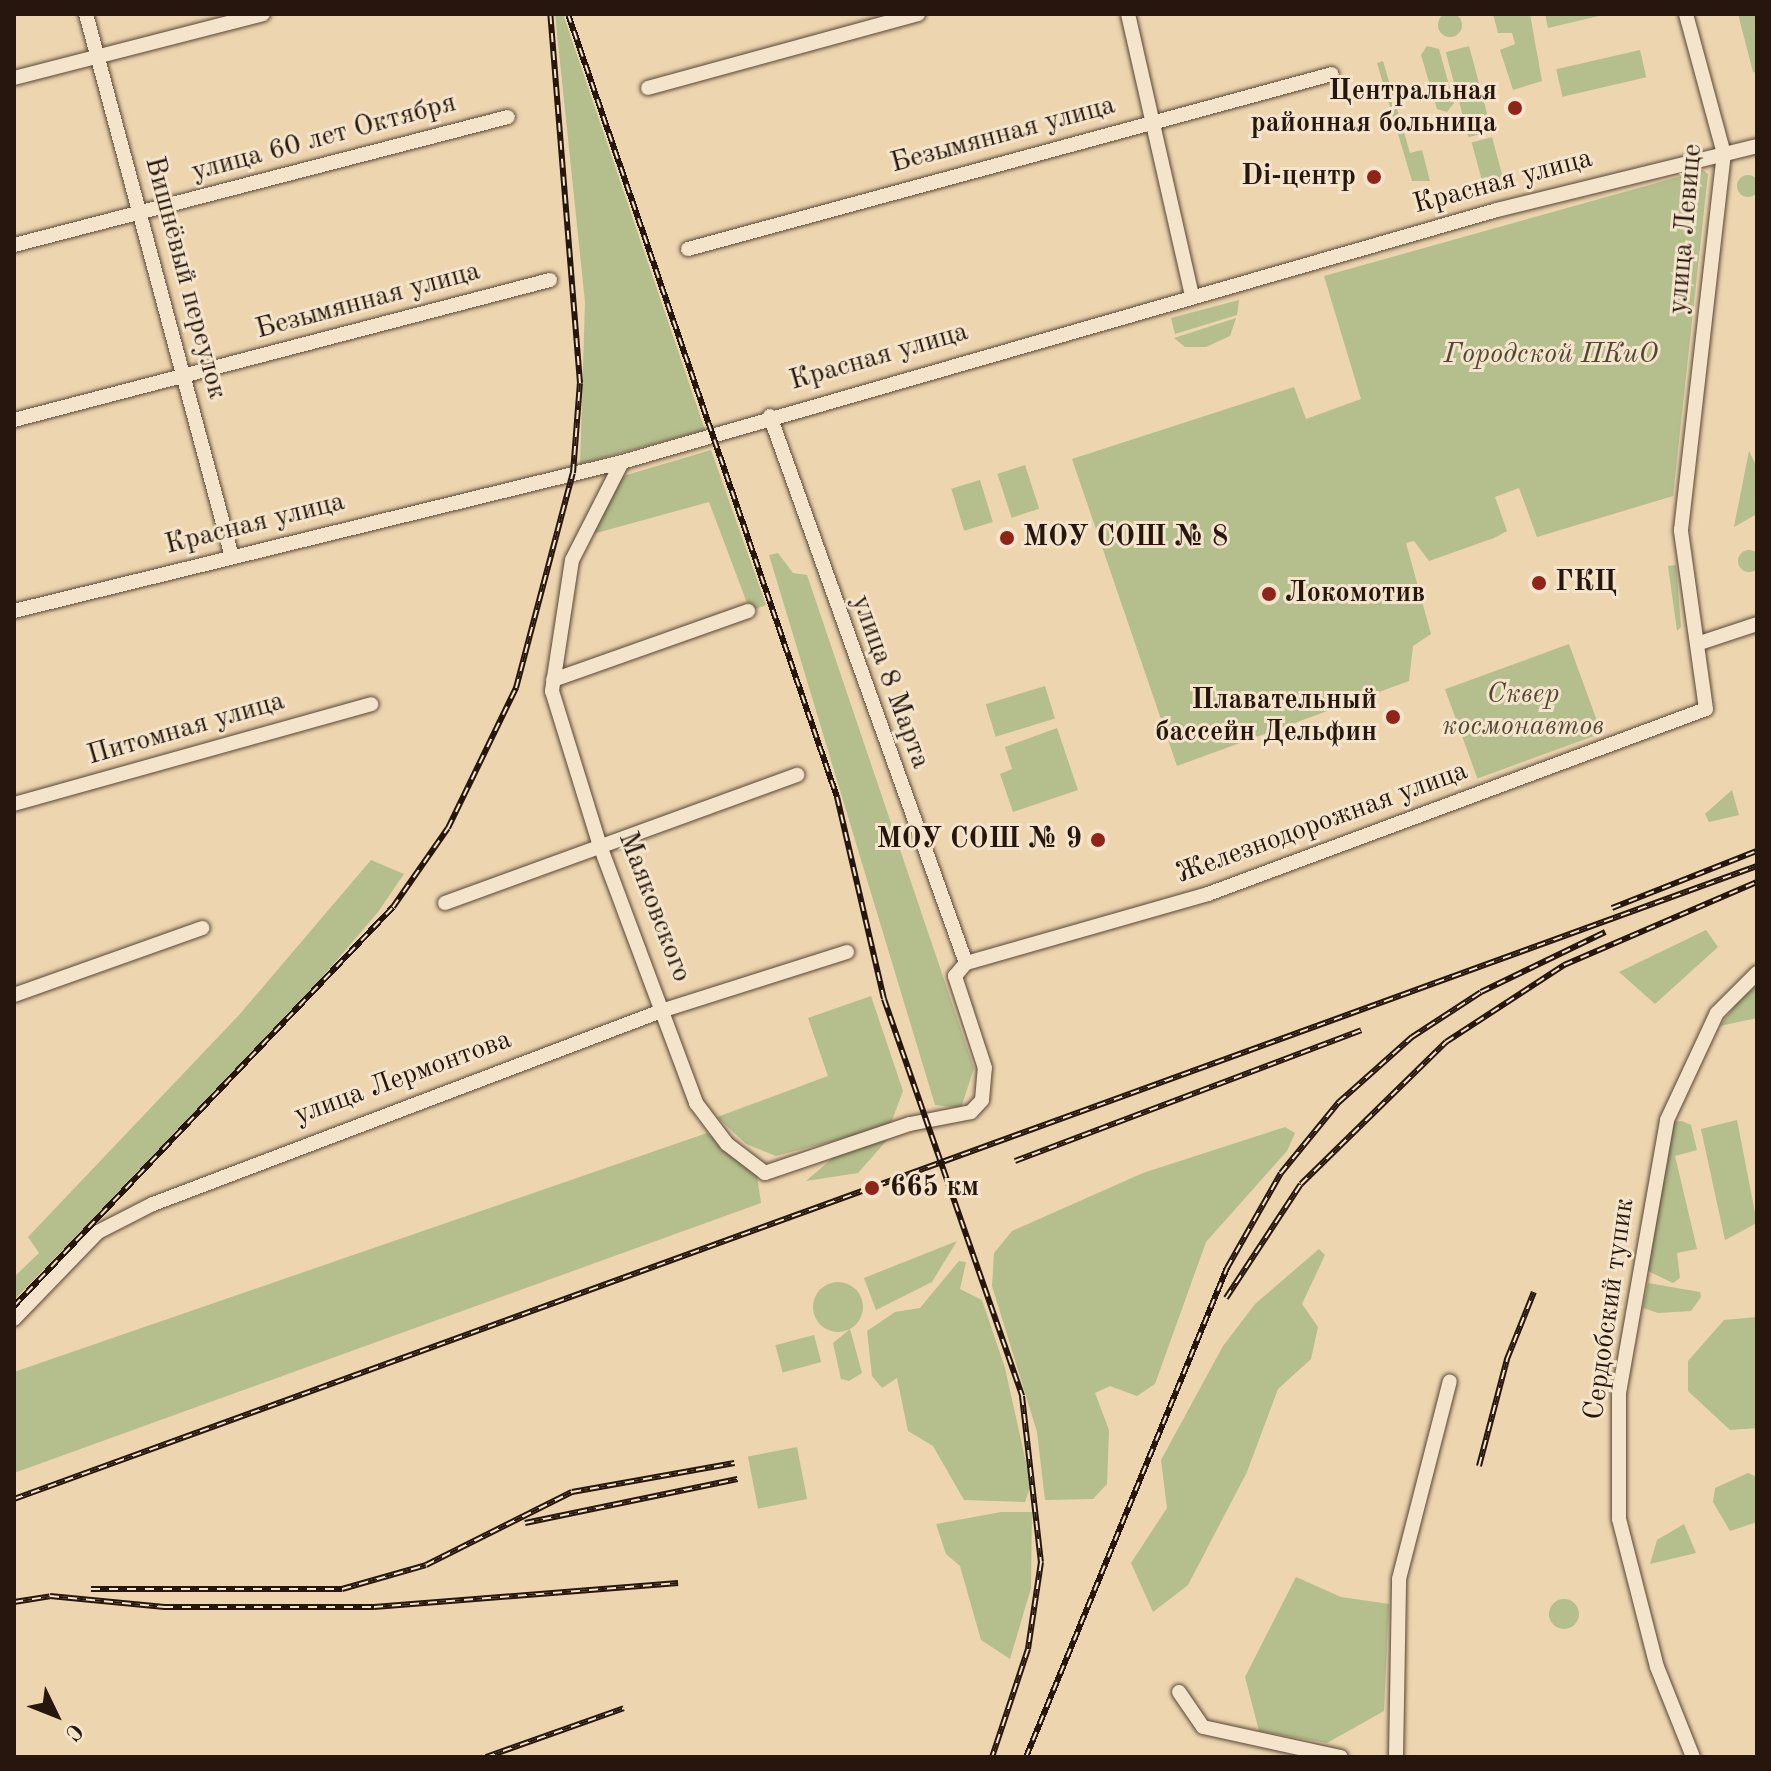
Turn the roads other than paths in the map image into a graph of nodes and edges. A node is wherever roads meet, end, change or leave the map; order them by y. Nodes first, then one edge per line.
1 (86, 14) edge
2 (263, 14) edge
3 (918, 14) edge
4 (1128, 14) edge
5 (1686, 14) edge
6 (97, 57) junction
7 (1332, 74) dead end
8 (14, 78) edge
9 (648, 88) dead end
10 (508, 117) dead end
11 (1152, 121) junction
12 (1757, 146) edge
13 (1724, 154) junction
14 (140, 213) junction
15 (14, 245) edge
16 (688, 249) dead end
17 (550, 280) dead end
18 (1192, 295) junction
19 (185, 375) junction
20 (770, 416) junction
21 (14, 420) edge
22 (622, 462) junction
23 (232, 557) junction
24 (14, 611) edge
25 (748, 611) dead end
26 (1757, 624) edge
27 (1700, 643) junction
28 (553, 680) junction
29 (371, 704) dead end
30 (797, 775) dead end
31 (14, 804) edge
32 (599, 843) junction
33 (445, 903) dead end
34 (202, 928) dead end
35 (847, 952) dead end
36 (966, 963) junction
37 (1757, 973) edge
38 (14, 995) edge
39 (664, 1010) junction
40 (14, 1319) edge
41 (1450, 1381) dead end
42 (1179, 1692) dead end
43 (1341, 1757) edge
44 (1396, 1757) edge
45 (1693, 1757) edge

1 - 6 street, Вишнёвый переулок
2 - 6 street
3 - 9 street
4 - 11 street
5 - 13 street, улица Левице
6 - 8 street
6 - 14 street, Вишнёвый переулок
7 - 11 street, Безымянная улица
10 - 14 street, улица 60 лет Октября
11 - 16 street, Безымянная улица
11 - 18 street
12 - 13 street, Красная улица
13 - 18 street, Красная улица
13 - 27 street, улица Левице
14 - 15 street, улица 60 лет Октября
14 - 19 street, Вишнёвый переулок
17 - 19 street, Безымянная улица
18 - 20 street, Красная улица
19 - 21 street, Безымянная улица
19 - 23 street, Вишнёвый переулок
20 - 22 street, Красная улица
20 - 36 street, улица 8 Марта
22 - 23 street, Красная улица
22 - 28 street, Маяковского
23 - 24 street, Красная улица
25 - 28 street
26 - 27 street
27 - 36 street, Железнодорожная улица
28 - 32 street, Маяковского
29 - 31 street, Питомная улица
30 - 32 street
32 - 33 street
32 - 39 street, Маяковского
34 - 38 street
35 - 39 street, улица Лермонтова
36 - 39 street, Маяковского
37 - 45 street, Сердобский тупик
39 - 40 street, улица Лермонтова
41 - 44 street
42 - 43 street

